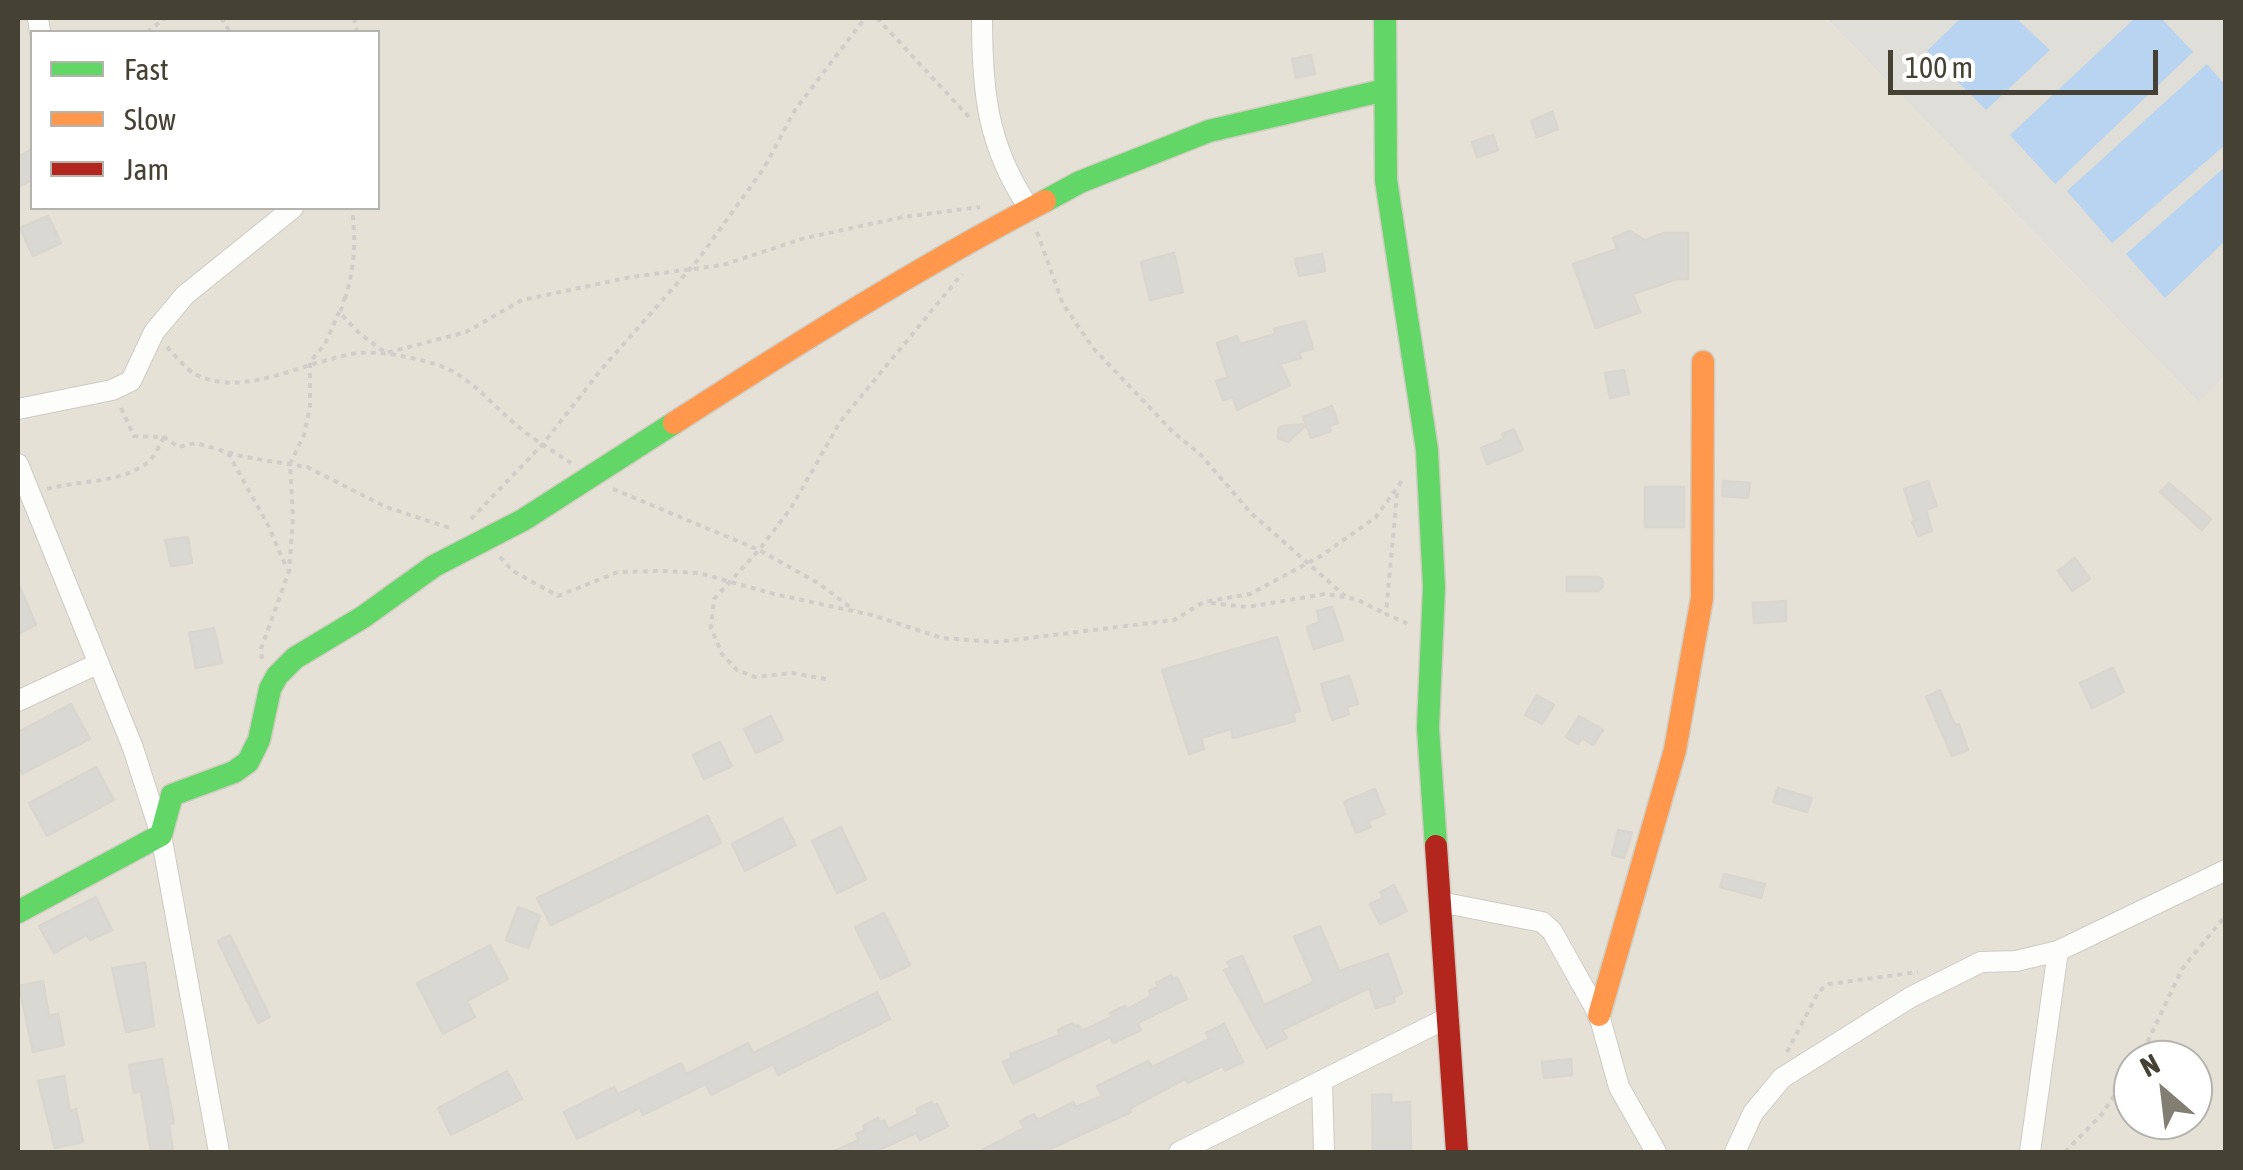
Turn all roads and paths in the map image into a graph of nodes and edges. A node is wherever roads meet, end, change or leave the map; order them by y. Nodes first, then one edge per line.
1 (865, 18) edge
2 (877, 18) edge
3 (982, 18) edge
4 (1385, 18) edge
5 (1385, 90) junction
6 (968, 116) dead end
7 (988, 205) dead end
8 (1030, 208) junction
9 (291, 210) edge
10 (352, 210) edge
11 (966, 268) dead end
12 (686, 272) junction
13 (346, 298) junction
14 (154, 332) junction
15 (310, 362) junction
16 (1703, 362) dead end
17 (112, 390) junction
18 (18, 409) edge
19 (164, 436) junction
20 (228, 453) junction
21 (18, 464) edge
22 (290, 464) junction
23 (1405, 477) dead end
24 (1397, 489) junction
25 (23, 499) edge
26 (468, 521) dead end
27 (486, 542) junction
28 (1309, 563) junction
29 (289, 572) junction
30 (727, 582) junction
31 (1346, 596) junction
32 (1204, 602) junction
33 (1386, 614) junction
34 (1432, 644) junction
35 (97, 664) junction
36 (826, 679) dead end
37 (268, 689) junction
38 (18, 702) edge
39 (162, 835) junction
40 (2226, 870) edge
41 (1440, 902) junction
42 (18, 912) edge
43 (2226, 915) edge
44 (2058, 951) junction
45 (1923, 971) dead end
46 (1598, 1015) junction
47 (1448, 1017) junction
48 (2148, 1040) edge
49 (1782, 1061) dead end
50 (1322, 1082) junction
51 (2113, 1097) edge
52 (219, 1152) edge
53 (1180, 1152) edge
54 (1324, 1152) edge
55 (1457, 1152) edge
56 (1656, 1152) edge
57 (1735, 1152) edge
58 (2030, 1152) edge
59 (2065, 1152) edge

1 - 12 path
2 - 6 path
3 - 8 street
4 - 5 street
5 - 8 street
5 - 34 street
7 - 12 path
8 - 27 street
8 - 28 path
9 - 14 street
10 - 13 path
11 - 30 path
12 - 13 path
12 - 26 path
13 - 15 path
14 - 15 path
14 - 17 street
15 - 22 path
16 - 46 street
17 - 18 street
17 - 19 path
19 - 20 path
19 - 25 path
20 - 22 path
20 - 29 path
21 - 25 street
22 - 27 path
22 - 29 path
23 - 24 path
24 - 28 path
24 - 33 path
25 - 35 street
27 - 30 path
27 - 37 street
28 - 31 path
28 - 32 path
29 - 37 path
30 - 32 path
30 - 36 path
31 - 32 path
31 - 33 path
33 - 34 path
34 - 41 street
35 - 38 street
35 - 39 street
37 - 39 street
39 - 42 street
39 - 52 street
40 - 44 street
41 - 46 street
41 - 47 street
43 - 48 path
44 - 57 street
44 - 58 street
45 - 49 path
46 - 56 street
47 - 50 street
47 - 55 street
50 - 53 street
50 - 54 street
51 - 59 path

